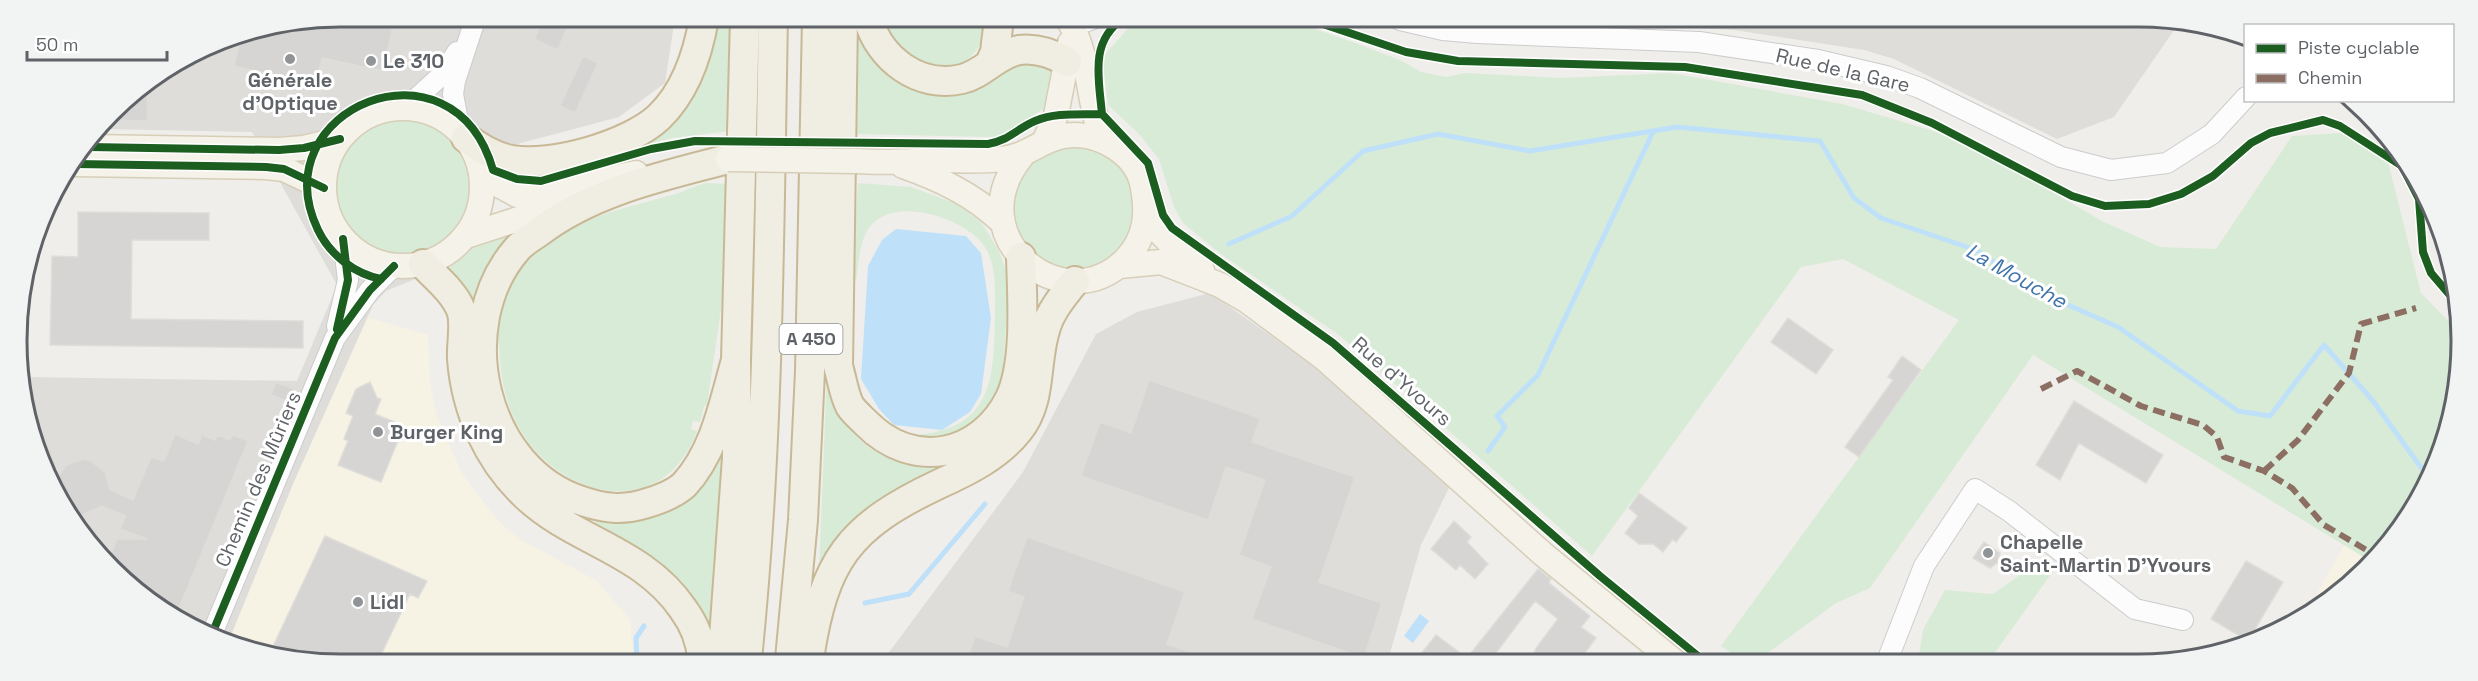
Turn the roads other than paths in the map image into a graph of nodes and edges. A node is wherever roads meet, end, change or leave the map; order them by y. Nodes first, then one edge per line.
1 (471, 27) edge
2 (473, 27) edge
3 (703, 27) edge
4 (744, 27) edge
5 (772, 27) edge
6 (817, 27) edge
7 (843, 27) edge
8 (870, 27) edge
9 (998, 27) edge
10 (1078, 27) edge
11 (1430, 27) edge
12 (990, 63) junction
13 (1077, 69) junction
14 (2244, 99) edge
15 (407, 107) junction
16 (463, 135) junction
17 (340, 139) junction
18 (1102, 140) junction
19 (1044, 142) junction
20 (94, 147) edge
21 (1022, 156) junction
22 (728, 159) junction
23 (81, 164) edge
24 (895, 164) junction
25 (645, 171) junction
26 (482, 176) junction
27 (324, 188) junction
28 (1146, 218) junction
29 (1001, 221) junction
30 (466, 236) junction
31 (343, 239) junction
32 (1021, 257) junction
33 (423, 264) junction
34 (394, 266) junction
35 (1120, 266) junction
36 (1075, 281) junction
37 (1220, 285) junction
38 (335, 338) junction
39 (736, 360) junction
40 (2183, 620) dead end
41 (215, 627) edge
42 (702, 654) edge
43 (721, 654) edge
44 (748, 654) edge
45 (790, 654) edge
46 (810, 654) edge
47 (1665, 654) edge
48 (1890, 654) edge

1 - 15 street
2 - 16 street
3 - 16 highway
4 - 39 highway
5 - 44 highway, A 450
6 - 45 highway, A 450
7 - 32 highway
8 - 12 highway
9 - 12 highway
10 - 13 main road
11 - 14 street, Rue de la Gare
12 - 13 highway
13 - 18 main road
13 - 19 main road
15 - 16 main road
15 - 17 main road
16 - 26 main road
17 - 20 main road
17 - 27 main road
18 - 19 main road
18 - 28 main road
19 - 21 main road
21 - 24 main road
21 - 29 main road
22 - 24 main road, bridge
22 - 25 main road
22 - 39 highway
23 - 27 main road
24 - 29 main road
25 - 26 main road
25 - 30 main road
26 - 30 main road
27 - 31 main road
28 - 35 main road
28 - 37 main road
29 - 32 main road
30 - 33 main road
31 - 34 main road
31 - 38 street, Chemin des Mûriers
32 - 36 main road
33 - 34 main road
33 - 42 highway
34 - 38 street, Chemin des Mûriers
35 - 36 main road
35 - 37 main road
36 - 46 highway
37 - 47 main road, Rue d'Yvours
38 - 41 street, Chemin des Mûriers
39 - 43 highway
40 - 48 street

